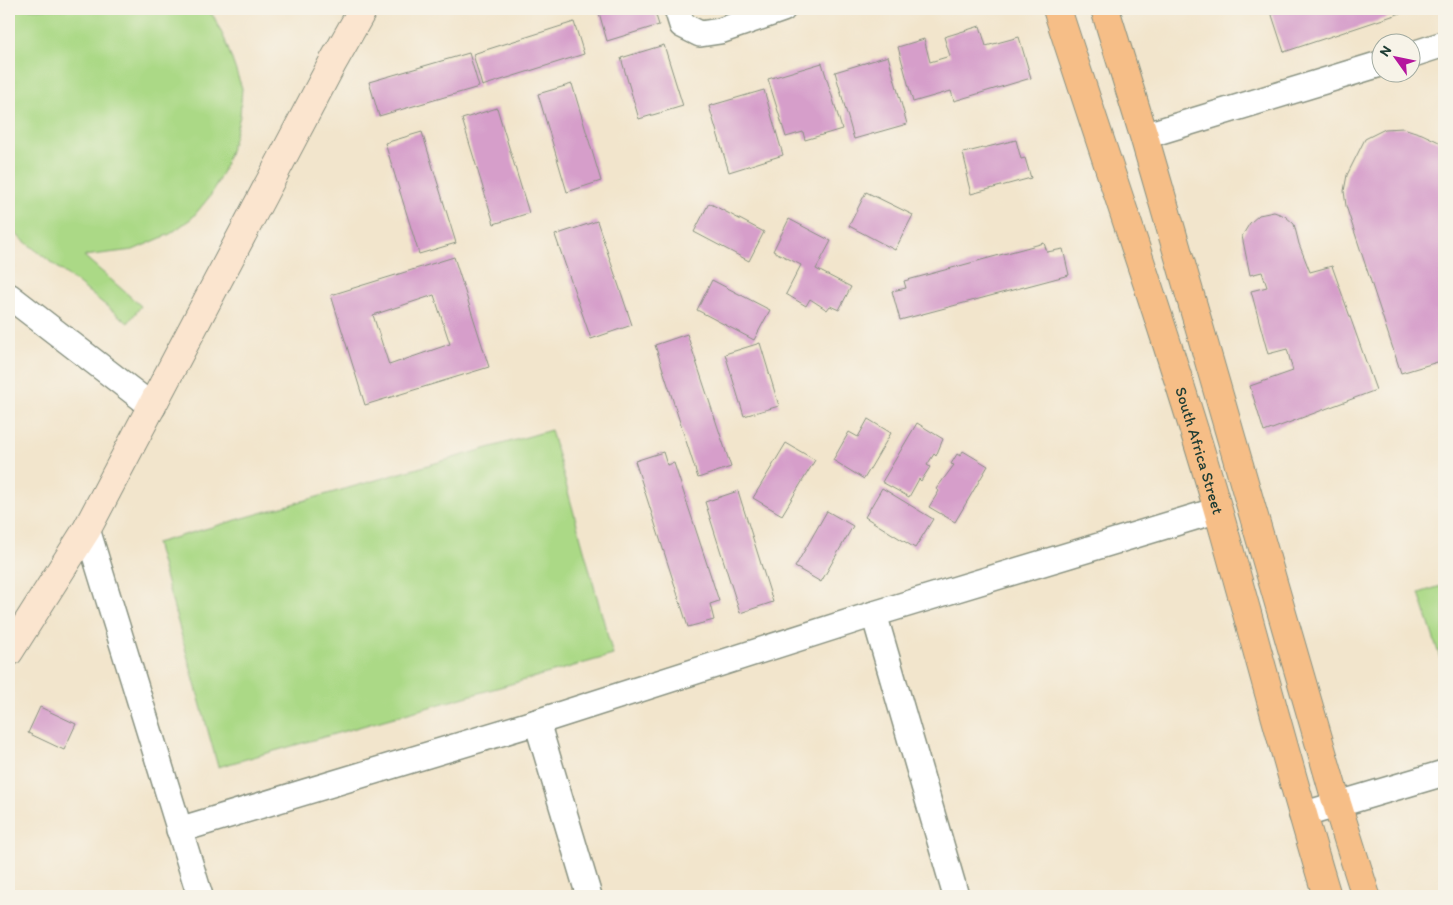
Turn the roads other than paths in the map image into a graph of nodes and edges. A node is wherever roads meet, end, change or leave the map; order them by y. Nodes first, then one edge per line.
1 (363, 9) edge
2 (677, 9) edge
3 (782, 9) edge
4 (1057, 9) edge
5 (1105, 9) edge
6 (1444, 44) edge
7 (1420, 52) edge
8 (1370, 67) edge
9 (1144, 136) junction
10 (9, 296) edge
11 (153, 408) junction
12 (1218, 510) junction
13 (87, 529) junction
14 (874, 614) junction
15 (9, 652) edge
16 (537, 722) junction
17 (1444, 774) edge
18 (1337, 804) junction
19 (1302, 815) junction
20 (179, 830) junction
21 (200, 896) edge
22 (589, 896) edge
23 (956, 896) edge
24 (1327, 896) edge
25 (1366, 896) edge

1 - 11 street
2 - 3 street
4 - 12 main road, South Africa Street
5 - 9 main road, South Africa Street
6 - 7 street
8 - 9 street
9 - 18 main road, South Africa Street
10 - 11 street
11 - 13 street
12 - 14 street
12 - 19 main road, South Africa Street
13 - 15 street
13 - 20 street
14 - 16 street
14 - 23 street
16 - 20 street
16 - 22 street
17 - 18 street
18 - 19 street
18 - 25 main road, South Africa Street
19 - 24 main road, South Africa Street
20 - 21 street

